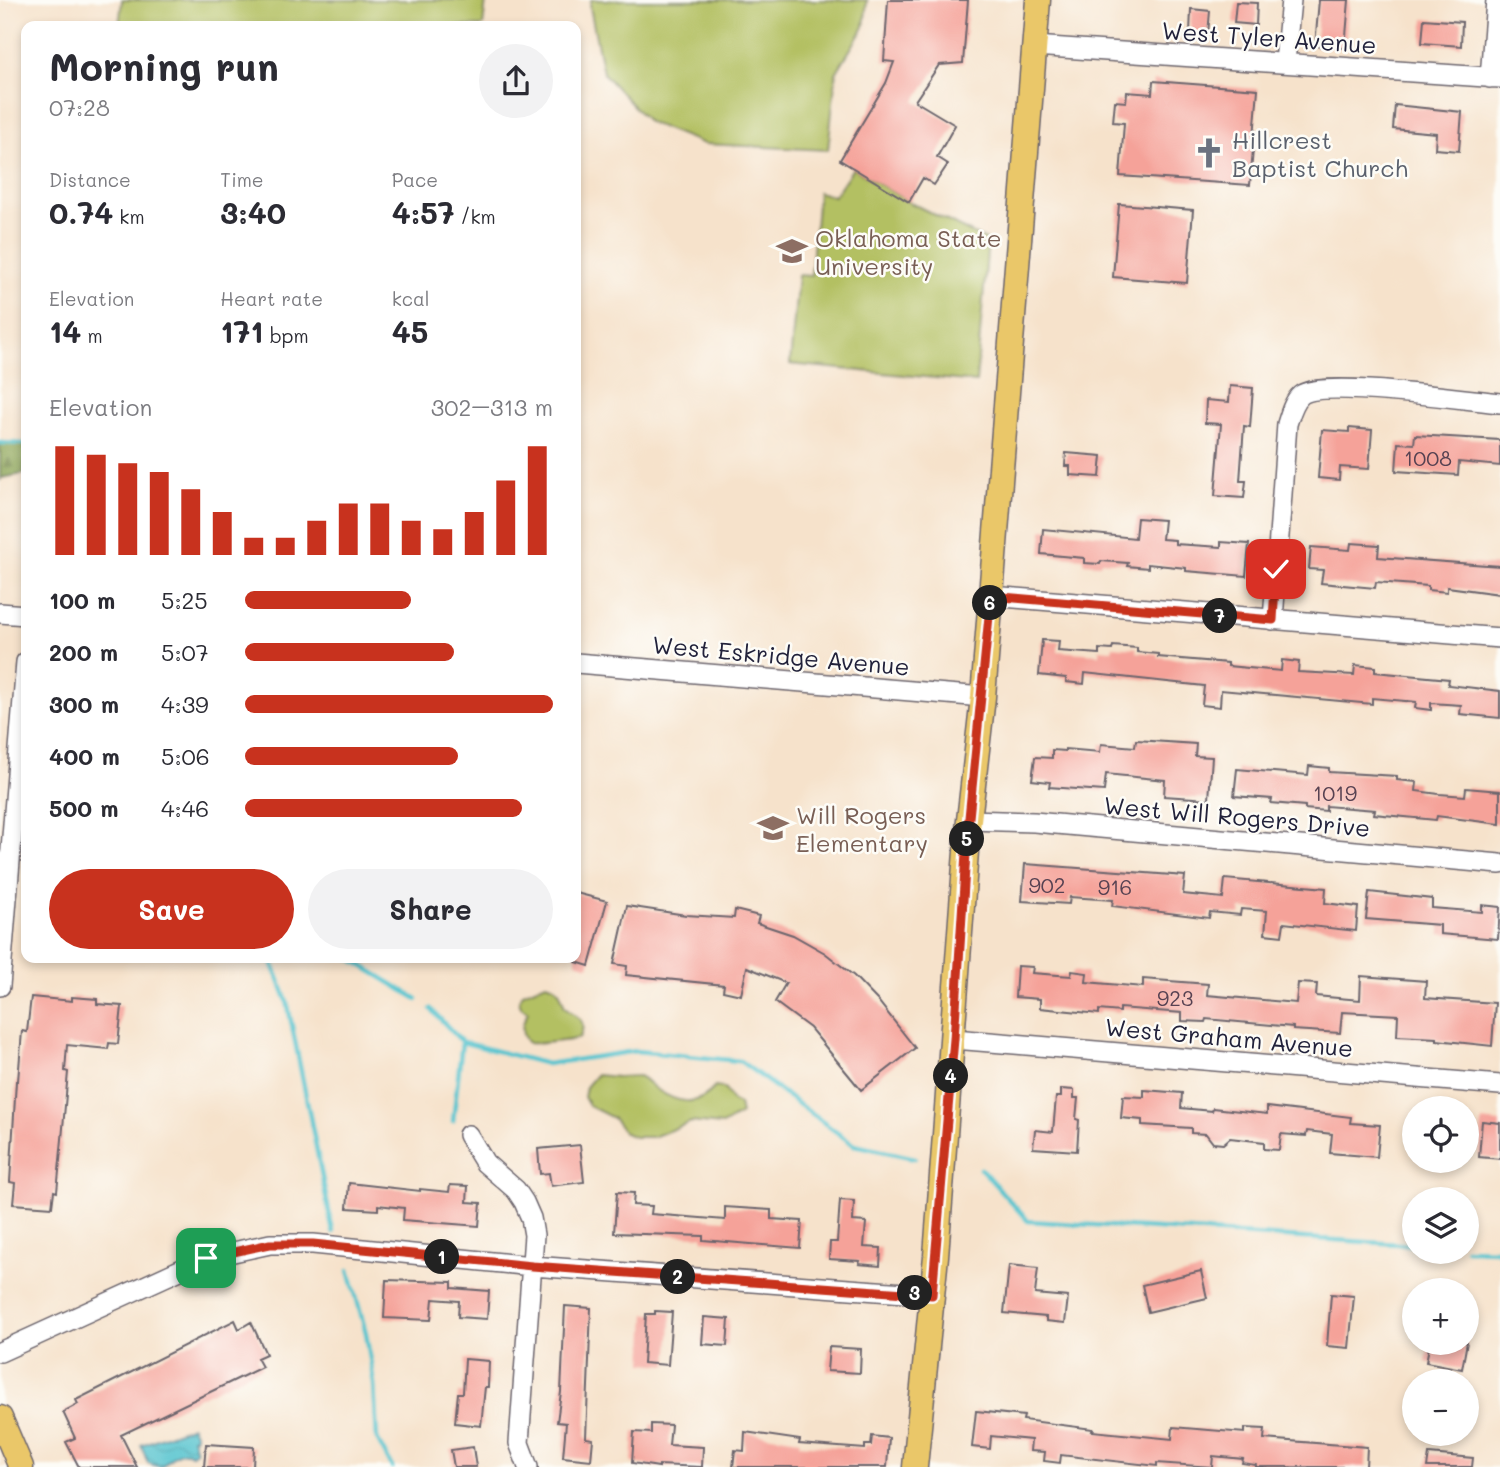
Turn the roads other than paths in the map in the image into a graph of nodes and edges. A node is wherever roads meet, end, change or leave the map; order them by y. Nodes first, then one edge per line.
1 (1038, 0) edge
2 (1291, 0) edge
3 (1496, 0) edge
4 (1034, 46) junction
5 (1285, 62) junction
6 (1495, 78) edge
7 (1500, 402) edge
8 (991, 596) junction
9 (0, 613) edge
10 (21, 615) edge
11 (1273, 620) junction
12 (1500, 638) edge
13 (581, 663) edge
14 (983, 697) junction
15 (21, 724) edge
16 (969, 820) junction
17 (1500, 864) edge
18 (0, 986) edge
19 (954, 1039) junction
20 (1500, 1085) edge
21 (468, 1135) dead end
22 (532, 1266) junction
23 (932, 1295) junction
24 (0, 1352) edge
25 (0, 1418) edge
26 (21, 1467) edge
27 (528, 1467) edge
28 (915, 1467) edge

1 - 4 main road
2 - 5 street
3 - 6 street
4 - 5 street, West Tyler Avenue
4 - 8 main road
5 - 6 street, West Tyler Avenue
7 - 11 street
8 - 11 street
8 - 14 main road
9 - 10 street
11 - 12 street
13 - 14 street, West Eskridge Avenue
14 - 16 main road
15 - 18 street
16 - 17 street, West Will Rogers Drive
16 - 19 main road
19 - 20 street, West Graham Avenue
19 - 23 main road
21 - 22 street
22 - 23 street
22 - 24 street
22 - 27 street
23 - 28 main road
25 - 26 main road

